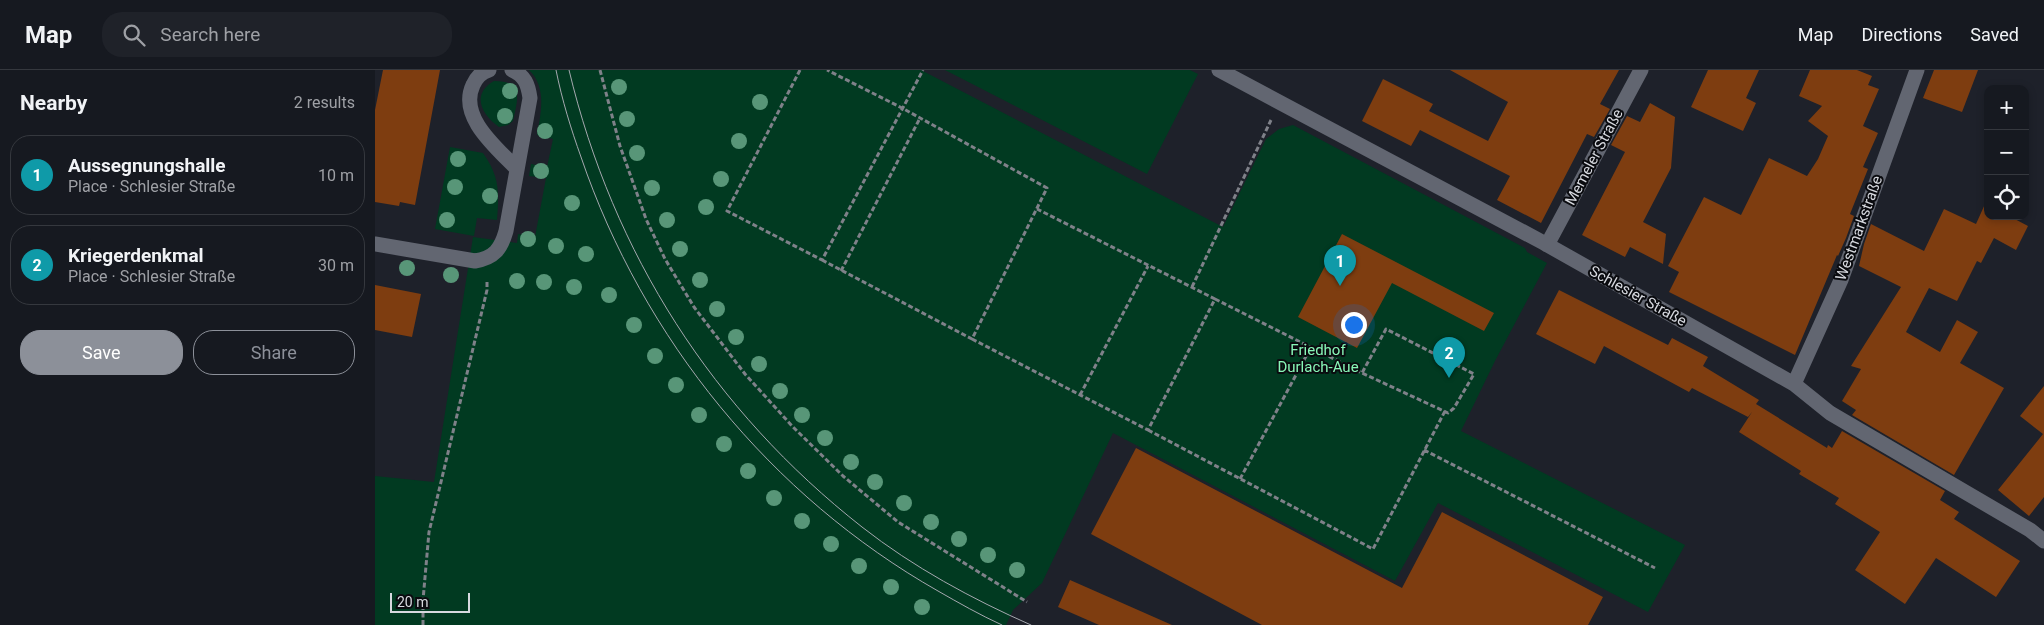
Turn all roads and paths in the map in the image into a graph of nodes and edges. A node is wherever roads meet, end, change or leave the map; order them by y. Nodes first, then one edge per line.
1 (489, 70) edge
2 (512, 70) edge
3 (600, 70) edge
4 (800, 70) edge
5 (827, 70) edge
6 (923, 70) edge
7 (1219, 70) edge
8 (1641, 70) edge
9 (1917, 70) edge
10 (1279, 102) junction
11 (903, 108) junction
12 (921, 118) junction
13 (517, 168) junction
14 (1037, 209) junction
15 (375, 244) edge
16 (1547, 245) junction
17 (485, 260) junction
18 (822, 260) junction
19 (1148, 266) junction
20 (841, 270) junction
21 (1192, 287) junction
22 (1215, 299) junction
23 (972, 339) junction
24 (1311, 347) junction
25 (1362, 373) junction
26 (1795, 384) junction
27 (1080, 395) junction
28 (1445, 411) junction
29 (1148, 430) junction
30 (1425, 450) junction
31 (1240, 479) junction
32 (2044, 542) edge
33 (1655, 568) dead end
34 (1027, 602) dead end
35 (423, 625) edge

1 - 13 street
2 - 13 street
3 - 34 path
4 - 18 path
5 - 11 path
6 - 11 path
7 - 10 street, Schlesier Straße
8 - 16 street, Memeler Straße
9 - 26 street, Westmarkstraße
10 - 16 street, Schlesier Straße
10 - 21 path
11 - 12 path
11 - 18 path
12 - 14 path
12 - 20 path
13 - 17 street
14 - 19 path
14 - 23 path
15 - 17 street
16 - 26 street, Schlesier Straße
17 - 35 path
18 - 20 path
19 - 21 path
19 - 27 path
20 - 23 path
21 - 22 path
22 - 24 path
22 - 29 path
23 - 27 path
24 - 25 path
24 - 31 path
25 - 28 path
25 - 28 path
26 - 32 street, Schlesier Straße
27 - 29 path
28 - 30 path
29 - 31 path
30 - 31 path
30 - 33 path

